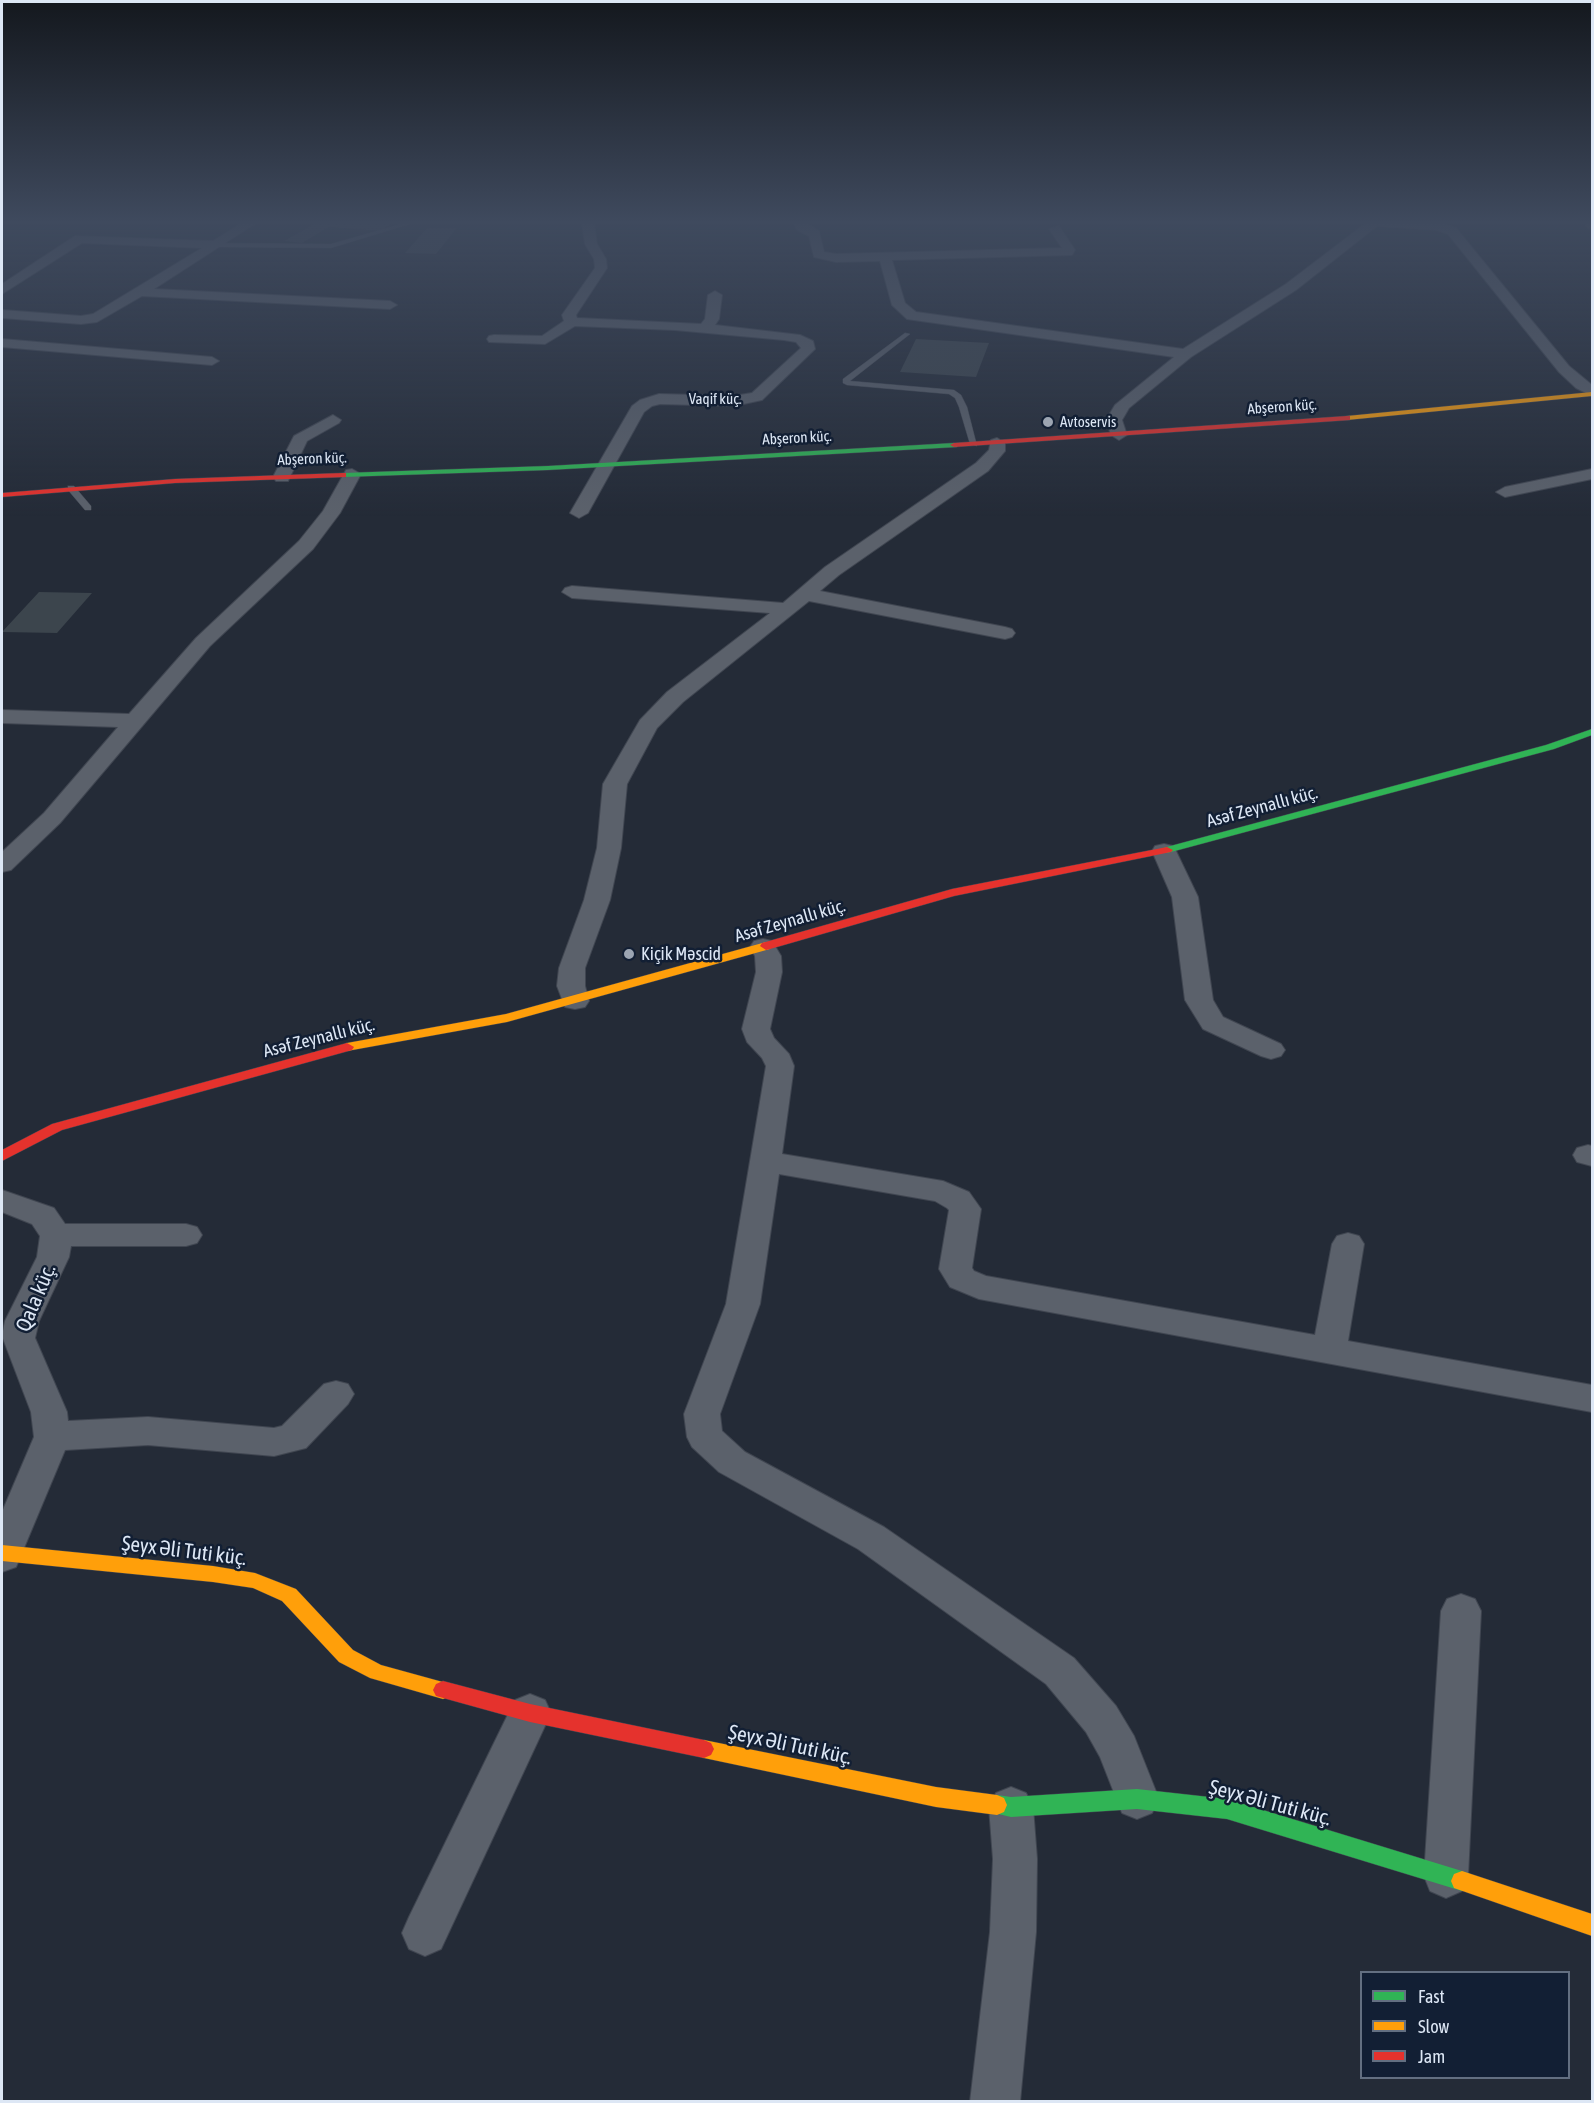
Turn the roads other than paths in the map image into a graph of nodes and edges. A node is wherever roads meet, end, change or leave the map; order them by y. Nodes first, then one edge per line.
1 (711, 321) edge
2 (949, 321) edge
3 (1237, 321) edge
4 (1525, 321) edge
5 (572, 322) joint
6 (705, 329) junction
7 (907, 334) dead end
8 (494, 339) dead end
9 (2, 343) edge
10 (1186, 354) junction
11 (212, 361) dead end
12 (1593, 392) edge
13 (1564, 397) junction
14 (1593, 411) edge
15 (333, 420) dead end
16 (1119, 435) junction
17 (997, 443) junction
18 (974, 444) junction
19 (605, 465) junction
20 (352, 474) junction
21 (1593, 474) edge
22 (282, 477) junction
23 (71, 488) junction
24 (1505, 492) dead end
25 (2, 495) edge
26 (88, 508) dead end
27 (579, 513) dead end
28 (572, 592) dead end
29 (796, 602) junction
30 (1005, 633) dead end
31 (2, 716) edge
32 (135, 721) junction
33 (1593, 732) edge
34 (1164, 851) junction
35 (2, 865) edge
36 (763, 947) junction
37 (575, 1001) junction
38 (1271, 1050) dead end
39 (2, 1156) edge
40 (766, 1162) junction
41 (2, 1201) edge
42 (56, 1235) junction
43 (186, 1235) dead end
44 (1348, 1244) dead end
45 (1329, 1352) junction
46 (336, 1394) dead end
47 (1593, 1398) edge
48 (52, 1437) junction
49 (2, 1554) edge
50 (1461, 1611) dead end
51 (530, 1713) junction
52 (1137, 1799) junction
53 (1011, 1807) junction
54 (1446, 1875) junction
55 (1593, 1925) edge
56 (425, 1933) dead end
57 (995, 2102) edge

1 - 6 street
2 - 10 street
3 - 10 street
4 - 12 street
5 - 6 street, Vaqif küç.
5 - 8 street
6 - 19 street, Vaqif küç.
7 - 18 lane
9 - 11 street
10 - 16 street
12 - 13 street, Abşeron küç.
13 - 14 street
13 - 16 street, Abşeron küç.
15 - 22 street
16 - 17 street, Abşeron küç.
17 - 18 street, Abşeron küç.
17 - 29 street
18 - 19 street, Abşeron küç.
19 - 20 street, Abşeron küç.
19 - 27 street
20 - 22 street, Abşeron küç.
20 - 32 street
21 - 24 street
22 - 23 street, Abşeron küç.
23 - 25 street, Abşeron küç.
23 - 26 lane
28 - 29 street
29 - 30 street
29 - 37 street
31 - 32 street
32 - 35 street
33 - 34 street, Asəf Zeynallı küç.
34 - 36 street, Asəf Zeynallı küç.
34 - 38 street
36 - 37 street, Asəf Zeynallı küç.
36 - 40 street
37 - 39 street, Asəf Zeynallı küç.
40 - 45 street
40 - 52 street
41 - 42 street
42 - 43 street
42 - 48 street, Qala küç.
44 - 45 street
45 - 47 street
46 - 48 street
48 - 49 street
49 - 51 street, Şeyx Əli Tuti küç.
50 - 54 street
51 - 53 street, Şeyx Əli Tuti küç.
51 - 56 street
52 - 53 street, Şeyx Əli Tuti küç.
52 - 54 street, Şeyx Əli Tuti küç.
53 - 57 street
54 - 55 street, Şeyx Əli Tuti küç.

